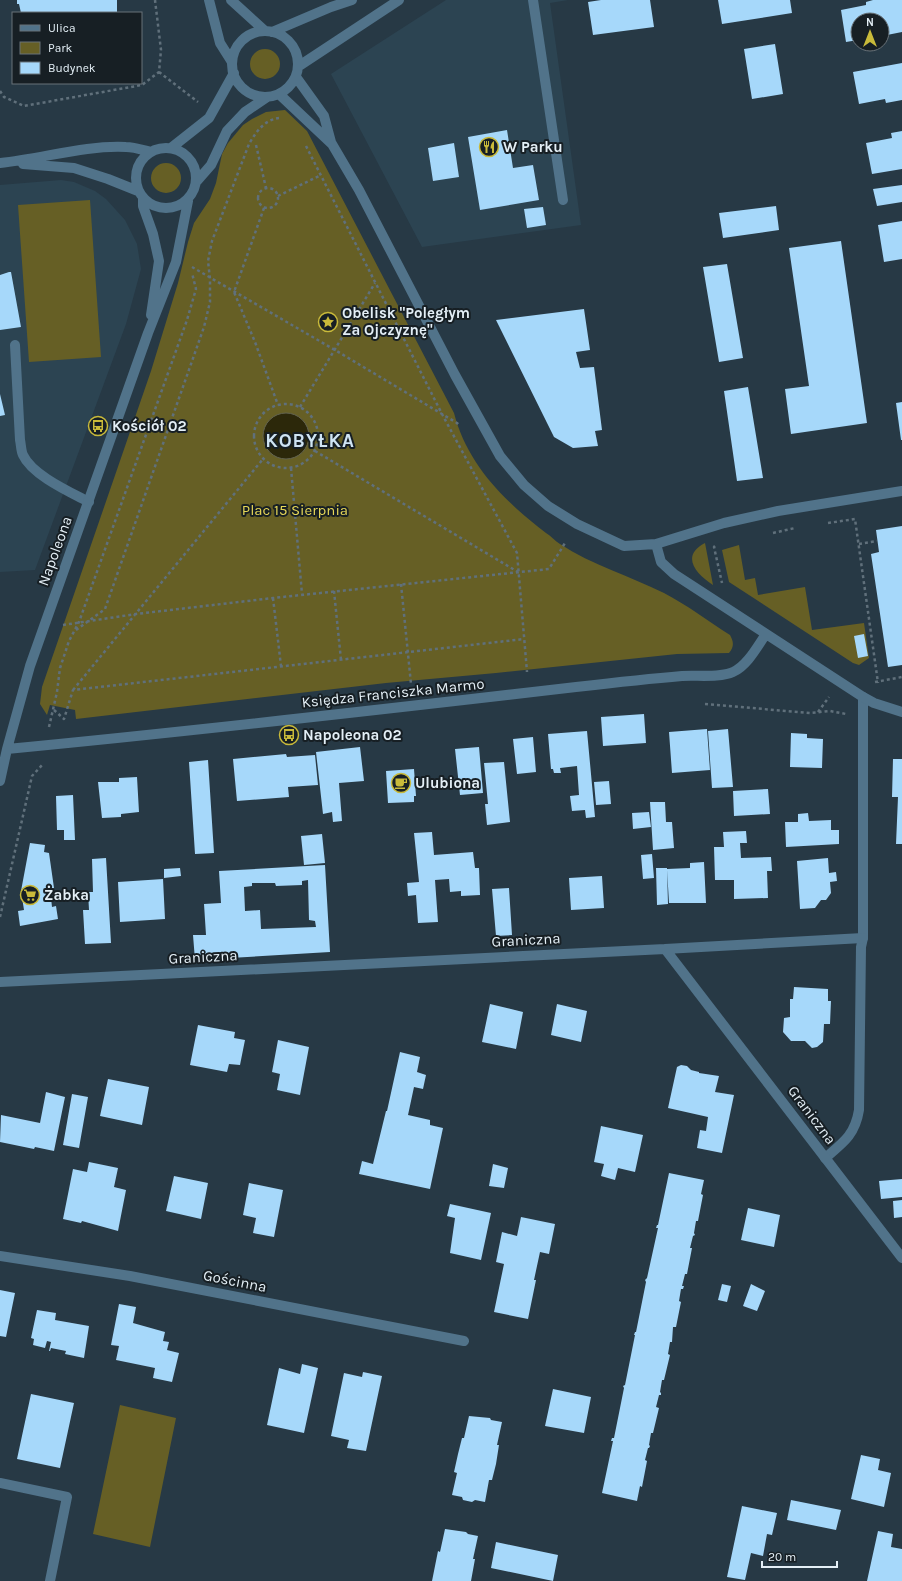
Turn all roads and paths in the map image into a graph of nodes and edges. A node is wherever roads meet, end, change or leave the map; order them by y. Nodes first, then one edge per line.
1 (155, 0) edge
2 (209, 0) edge
3 (231, 0) edge
4 (352, 0) edge
5 (400, 0) edge
6 (533, 0) edge
7 (268, 31) junction
8 (232, 62) junction
9 (298, 66) junction
10 (159, 72) junction
11 (234, 73) junction
12 (296, 78) junction
13 (0, 90) edge
14 (279, 94) junction
15 (267, 97) junction
16 (203, 106) dead end
17 (301, 115) junction
18 (304, 141) dead end
19 (332, 144) junction
20 (256, 145) dead end
21 (172, 148) junction
22 (151, 152) junction
23 (4, 163) edge
24 (321, 175) junction
25 (197, 181) junction
26 (266, 188) junction
27 (140, 195) junction
28 (278, 196) junction
29 (563, 200) dead end
30 (188, 201) junction
31 (264, 208) junction
32 (210, 279) junction
33 (376, 283) junction
34 (234, 292) junction
35 (148, 333) junction
36 (15, 345) dead end
37 (335, 350) junction
38 (278, 405) junction
39 (300, 407) junction
40 (442, 414) junction
41 (460, 426) dead end
42 (315, 451) junction
43 (263, 458) junction
44 (291, 468) junction
45 (902, 491) edge
46 (89, 502) junction
47 (822, 524) dead end
48 (801, 527) dead end
49 (770, 533) dead end
50 (877, 541) dead end
51 (565, 543) dead end
52 (656, 544) junction
53 (859, 544) junction
54 (720, 545) dead end
55 (519, 572) junction
56 (401, 584) junction
57 (727, 587) dead end
58 (334, 591) junction
59 (302, 594) junction
60 (273, 598) junction
61 (136, 614) junction
62 (89, 620) junction
63 (79, 622) junction
64 (60, 626) dead end
65 (76, 630) junction
66 (766, 634) junction
67 (524, 639) junction
68 (407, 652) junction
69 (342, 660) junction
70 (281, 666) junction
71 (527, 672) dead end
72 (902, 677) edge
73 (873, 682) dead end
74 (878, 683) junction
75 (410, 684) dead end
76 (73, 690) junction
77 (863, 697) junction
78 (705, 704) dead end
79 (902, 712) edge
80 (852, 714) dead end
81 (3, 750) edge
82 (40, 766) dead end
83 (0, 781) edge
84 (0, 917) edge
85 (863, 938) junction
86 (665, 948) junction
87 (0, 982) edge
88 (825, 1158) junction
89 (0, 1256) edge
90 (902, 1258) edge
91 (464, 1341) dead end
92 (0, 1483) edge
93 (50, 1581) edge

1 - 10 path
2 - 8 street
3 - 7 street
4 - 7 street
5 - 9 street
6 - 29 street
7 - 8 street
7 - 9 street
8 - 11 street
9 - 12 street
10 - 13 path
10 - 16 path
11 - 15 street
11 - 21 street
12 - 14 street
12 - 19 street
14 - 15 street
14 - 17 street
15 - 25 street
17 - 19 street
17 - 32 path
18 - 24 path
19 - 52 street
20 - 26 path
21 - 22 street
21 - 25 street
22 - 23 street
22 - 27 street
23 - 27 street
24 - 28 path
24 - 33 path
25 - 30 street
26 - 28 path
26 - 31 path
27 - 30 street
27 - 35 street, Napoleona
28 - 31 path
30 - 35 street, Napoleona
31 - 34 path
32 - 34 path
32 - 62 path
32 - 63 path
33 - 37 path
33 - 40 path
34 - 37 path
34 - 38 path
35 - 46 street, Napoleona
36 - 46 street
37 - 39 path
37 - 40 path
38 - 39 path
38 - 43 path
39 - 42 path
40 - 41 path
40 - 55 path
42 - 44 path
42 - 55 path
43 - 44 path
43 - 61 path
44 - 59 path
45 - 52 street
46 - 81 street, Napoleona
47 - 53 path
48 - 49 path
50 - 53 path
51 - 55 path
52 - 66 street
53 - 74 path
54 - 57 path
55 - 56 path
55 - 67 path
56 - 58 path
56 - 68 path
58 - 59 path
58 - 69 path
59 - 60 path
60 - 61 path
60 - 70 path
61 - 62 path
61 - 76 path
62 - 63 path
62 - 65 path
63 - 64 path
63 - 65 path
65 - 76 path
66 - 77 street
66 - 81 street, Księdza Franciszka Marmo
67 - 68 path
67 - 71 path
68 - 69 path
68 - 75 path
69 - 70 path
70 - 76 path
72 - 74 path
73 - 74 path
77 - 79 street
77 - 85 street
78 - 80 path
81 - 83 street, Napoleona
82 - 84 path
85 - 86 street
85 - 88 street
86 - 87 street, Graniczna
86 - 88 street, Graniczna
88 - 90 street, Graniczna
89 - 91 street, Gościnna
92 - 93 street

